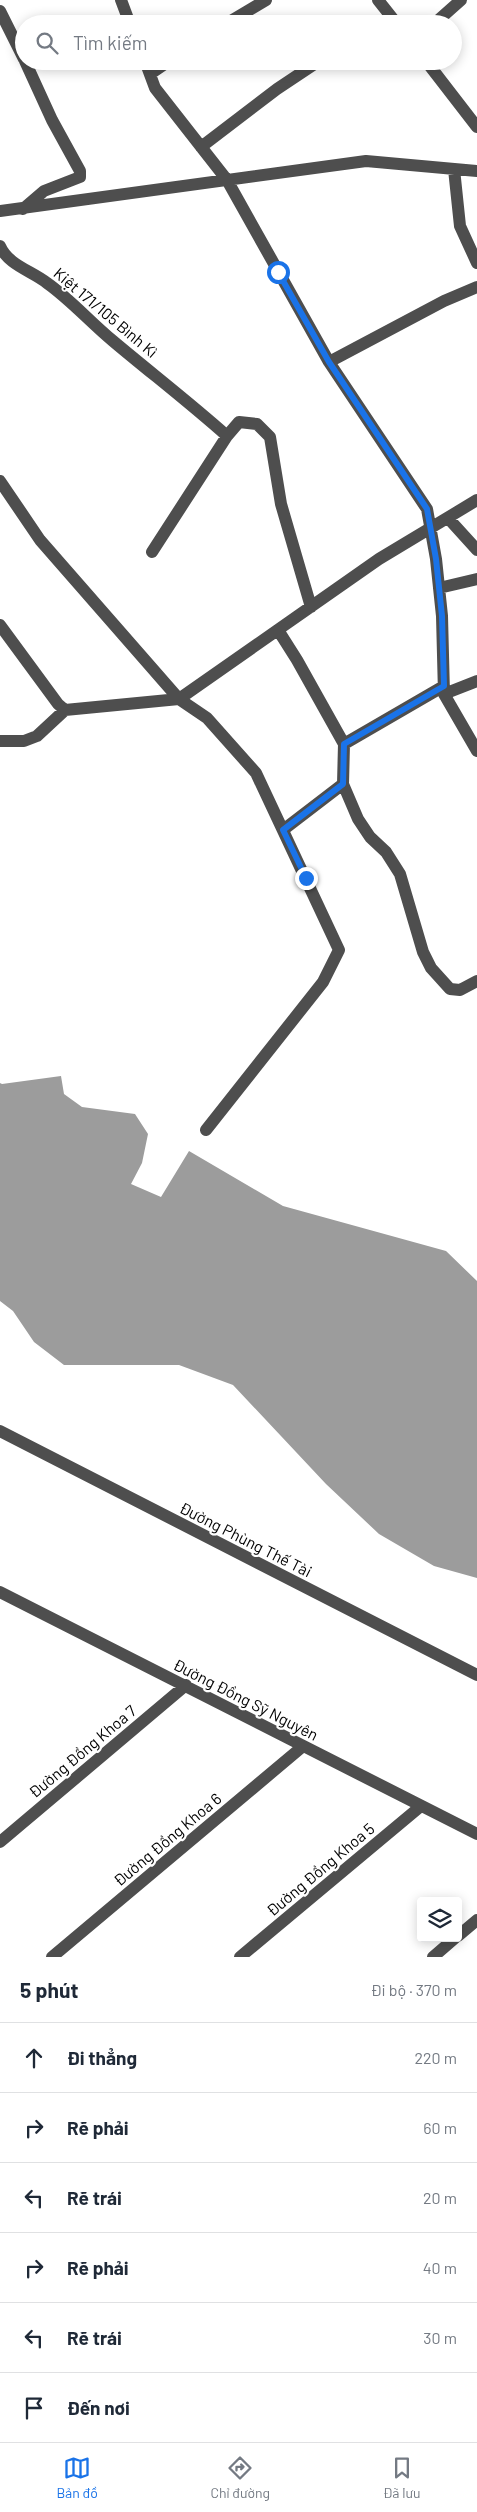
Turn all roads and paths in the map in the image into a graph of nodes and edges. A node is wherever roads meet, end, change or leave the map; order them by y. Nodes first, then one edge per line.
1 (120, 0) edge
2 (266, 0) edge
3 (378, 0) edge
4 (461, 0) edge
5 (0, 11) edge
6 (126, 15) edge
7 (241, 15) edge
8 (390, 15) edge
9 (444, 15) edge
10 (15, 42) edge
11 (29, 70) edge
12 (148, 70) edge
13 (156, 70) edge
14 (307, 70) edge
15 (433, 70) edge
16 (150, 74) junction
17 (477, 127) edge
18 (201, 147) junction
19 (454, 170) junction
20 (477, 171) edge
21 (228, 180) junction
22 (23, 209) junction
23 (0, 211) edge
24 (0, 246) edge
25 (477, 263) edge
26 (477, 287) edge
27 (329, 362) junction
28 (227, 436) junction
29 (0, 481) edge
30 (477, 500) edge
31 (448, 518) junction
32 (430, 528) junction
33 (477, 550) edge
34 (152, 552) dead end
35 (477, 579) edge
36 (439, 588) junction
37 (311, 606) junction
38 (0, 625) edge
39 (278, 630) junction
40 (477, 682) edge
41 (444, 690) junction
42 (179, 699) junction
43 (65, 710) junction
44 (0, 741) edge
45 (344, 744) junction
46 (477, 751) edge
47 (343, 784) junction
48 (283, 830) junction
49 (477, 981) edge
50 (206, 1130) dead end
51 (0, 1431) edge
52 (0, 1592) edge
53 (477, 1675) edge
54 (186, 1685) junction
55 (302, 1747) junction
56 (421, 1806) junction
57 (477, 1834) edge
58 (0, 1842) edge
59 (477, 1920) edge
60 (462, 1933) edge
61 (450, 1942) edge
62 (52, 1957) edge
63 (240, 1957) edge
64 (433, 1957) edge

1 - 6 street
2 - 7 street
3 - 8 street
4 - 9 street
5 - 10 street
11 - 22 street
12 - 16 street
13 - 16 street
14 - 18 street
15 - 17 street
16 - 18 street
18 - 21 street
19 - 20 street
19 - 21 street
19 - 25 street
21 - 22 street
21 - 27 street
22 - 23 street
24 - 28 street, Kiệt 171/105 Bình Kì
26 - 27 street
27 - 32 street
28 - 34 street
28 - 37 street
29 - 42 street
30 - 31 street
31 - 32 street
31 - 33 street
32 - 36 street
32 - 37 street
35 - 36 street
36 - 41 street
37 - 39 street
38 - 43 street
39 - 42 street
39 - 45 street
40 - 41 street
41 - 45 street
41 - 46 street
42 - 43 street
42 - 48 street
43 - 44 street
45 - 47 street
47 - 48 street
47 - 49 street
48 - 50 street
51 - 53 street, Đường Phùng Thế Tài
52 - 54 street, Đường Đồng Sỹ Nguyên
54 - 55 street, Đường Đồng Sỹ Nguyên
54 - 58 street, Đường Đồng Khoa 7
55 - 56 street, Đường Đồng Sỹ Nguyên
55 - 62 street, Đường Đồng Khoa 6
56 - 57 street, Đường Đồng Sỹ Nguyên
56 - 63 street, Đường Đồng Khoa 5
59 - 60 street
61 - 64 street

